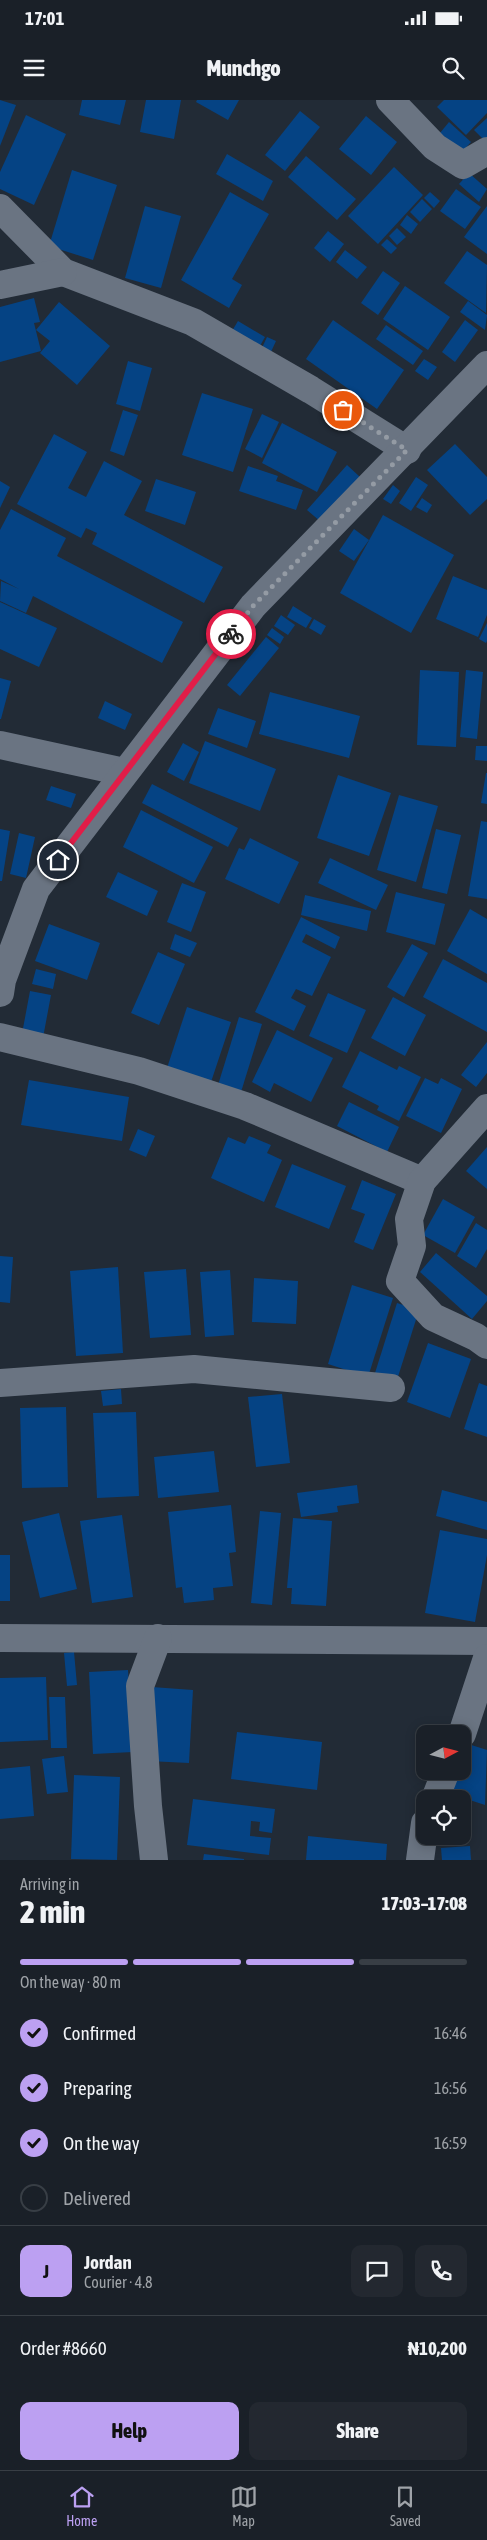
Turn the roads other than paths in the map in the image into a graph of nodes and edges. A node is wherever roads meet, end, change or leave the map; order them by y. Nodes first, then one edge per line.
1 (390, 100) edge
2 (487, 151) edge
3 (0, 208) edge
4 (62, 272) junction
5 (0, 285) edge
6 (487, 365) edge
7 (407, 450) junction
8 (0, 745) edge
9 (124, 772) junction
10 (0, 993) edge
11 (0, 1038) edge
12 (487, 1108) edge
13 (422, 1181) junction
14 (487, 1345) edge
15 (0, 1383) edge
16 (391, 1388) dead end
17 (0, 1638) edge
18 (158, 1638) junction
19 (487, 1641) edge
20 (487, 1658) edge
21 (465, 1725) edge
22 (422, 1845) edge
23 (154, 1860) edge
24 (420, 1860) edge

1 - 2 street
3 - 4 street
4 - 5 street
4 - 7 street
6 - 7 street
7 - 9 street
8 - 9 street
9 - 10 street
11 - 13 street
12 - 13 street
13 - 14 street
15 - 16 street
17 - 18 street
18 - 19 street
18 - 23 street
20 - 21 street
22 - 24 street

